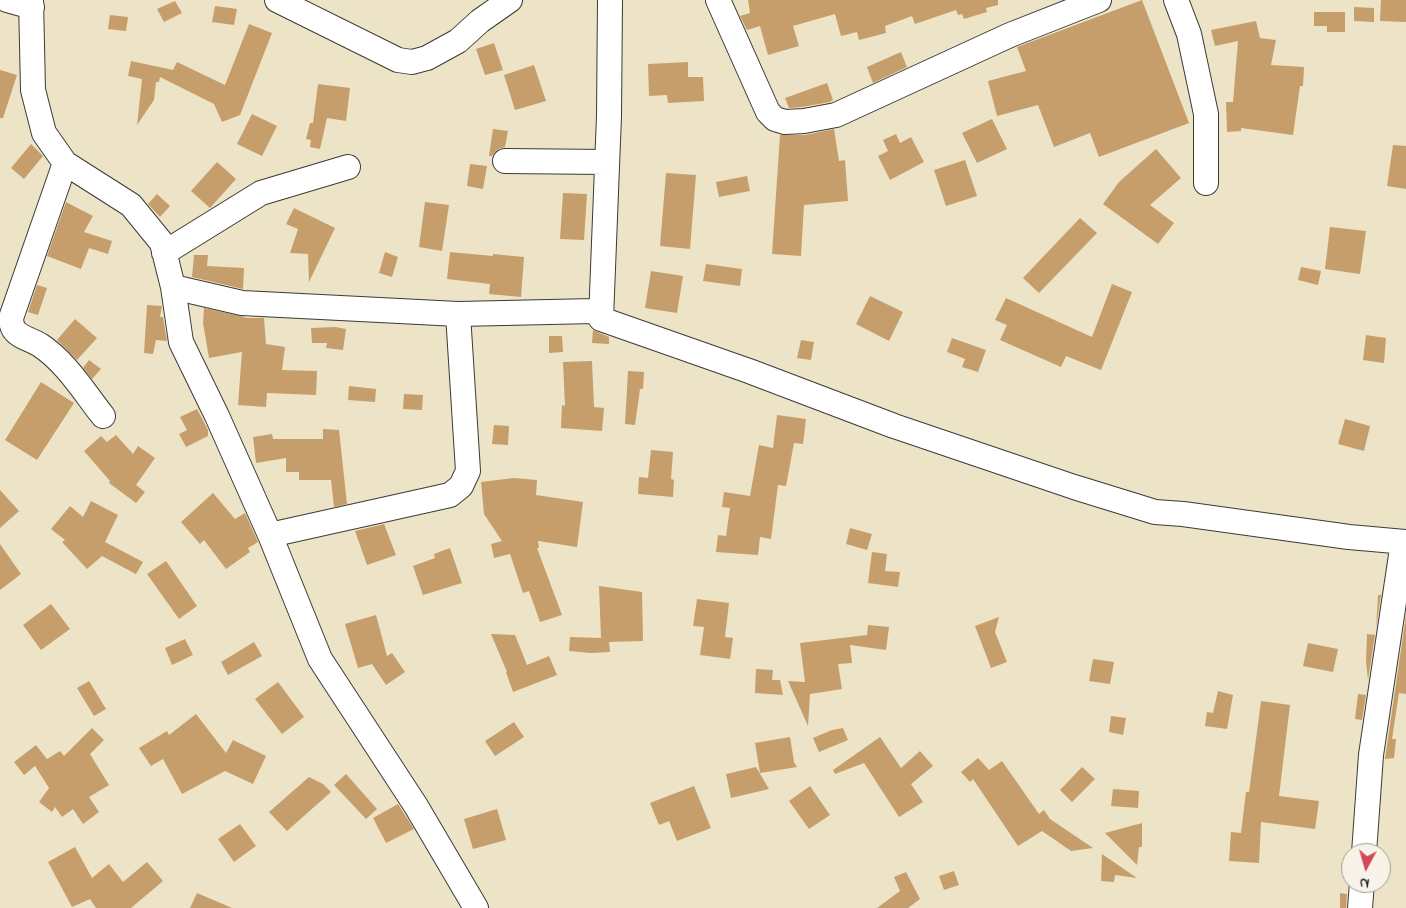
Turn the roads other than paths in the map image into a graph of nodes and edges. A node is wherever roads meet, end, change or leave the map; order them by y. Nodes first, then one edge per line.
1 (8, 0) edge
2 (277, 0) edge
3 (510, 0) edge
4 (610, 0) edge
5 (718, 0) edge
6 (1099, 0) edge
7 (1176, 0) edge
8 (32, 4) edge
9 (505, 161) dead end
10 (607, 162) junction
11 (65, 163) junction
12 (348, 168) dead end
13 (1206, 183) dead end
14 (164, 253) junction
15 (173, 287) junction
16 (458, 314) junction
17 (601, 318) junction
18 (103, 416) dead end
19 (270, 535) junction
20 (1404, 542) edge
21 (1365, 843) edge
22 (1361, 893) edge
23 (476, 908) edge
24 (1360, 908) edge

1 - 8 street
2 - 3 street
4 - 10 street
5 - 6 street
7 - 13 street
8 - 11 street
9 - 10 street
10 - 17 street
11 - 14 street
11 - 18 street
12 - 14 street
14 - 15 street
15 - 16 street
15 - 19 street
16 - 17 street
16 - 19 street
17 - 20 street
19 - 23 street
20 - 21 street
22 - 24 street

